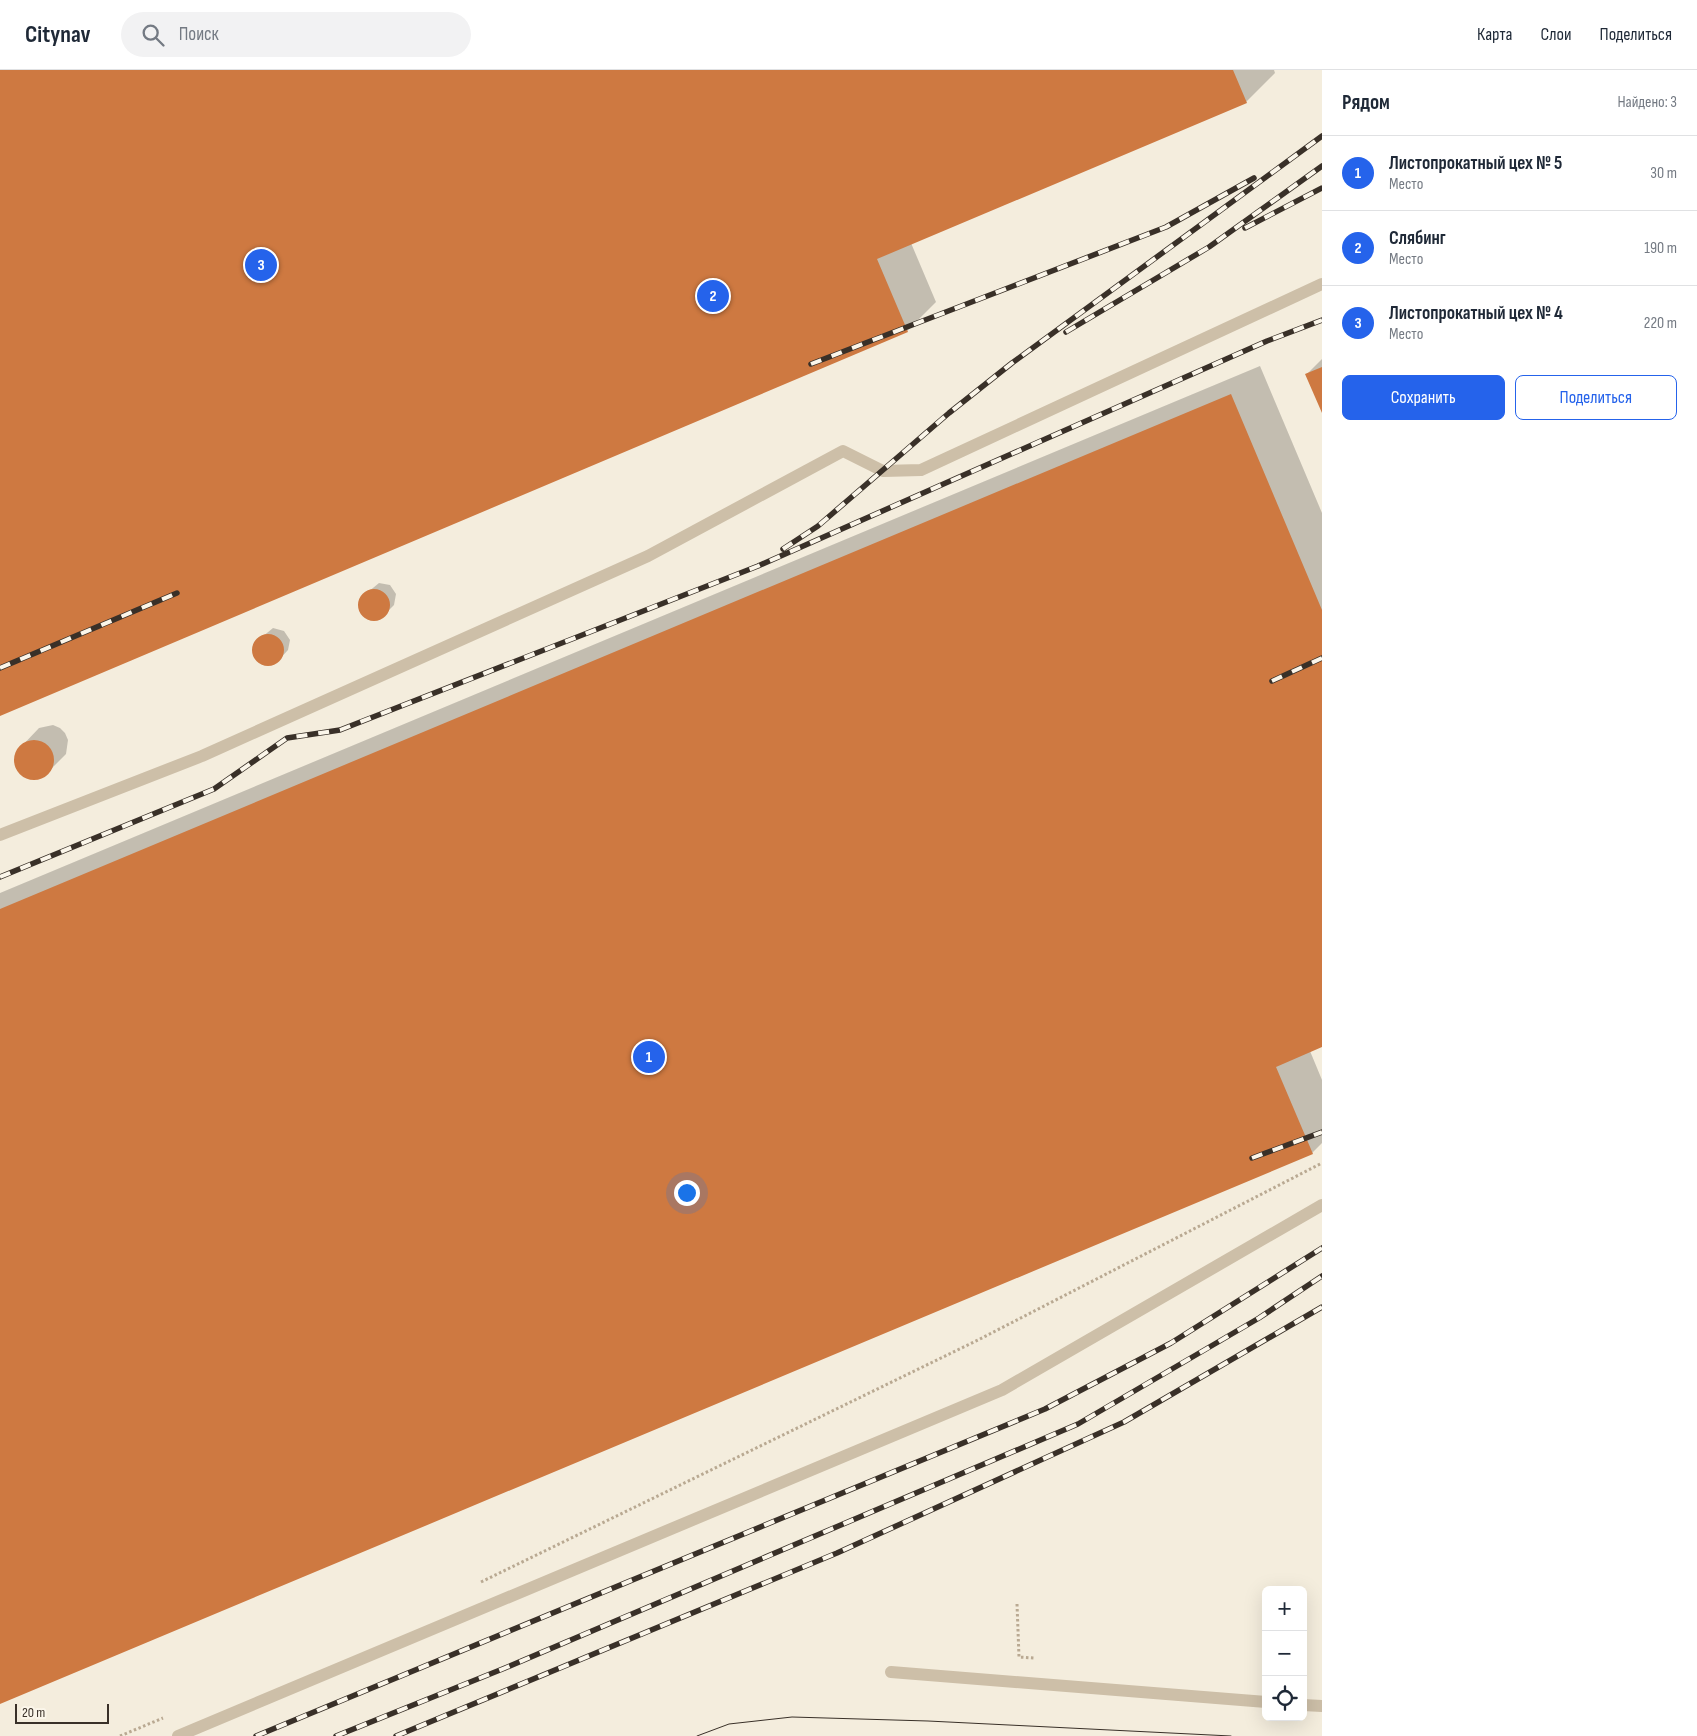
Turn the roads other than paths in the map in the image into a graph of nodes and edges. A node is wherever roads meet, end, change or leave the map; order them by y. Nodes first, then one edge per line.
1 (1322, 284) edge
2 (0, 836) edge
3 (1322, 1205) edge
4 (891, 1672) dead end
5 (1262, 1702) edge
6 (1307, 1705) edge
7 (1322, 1706) edge
8 (178, 1736) edge

1 - 2 lane
3 - 8 lane
4 - 5 lane
6 - 7 lane

